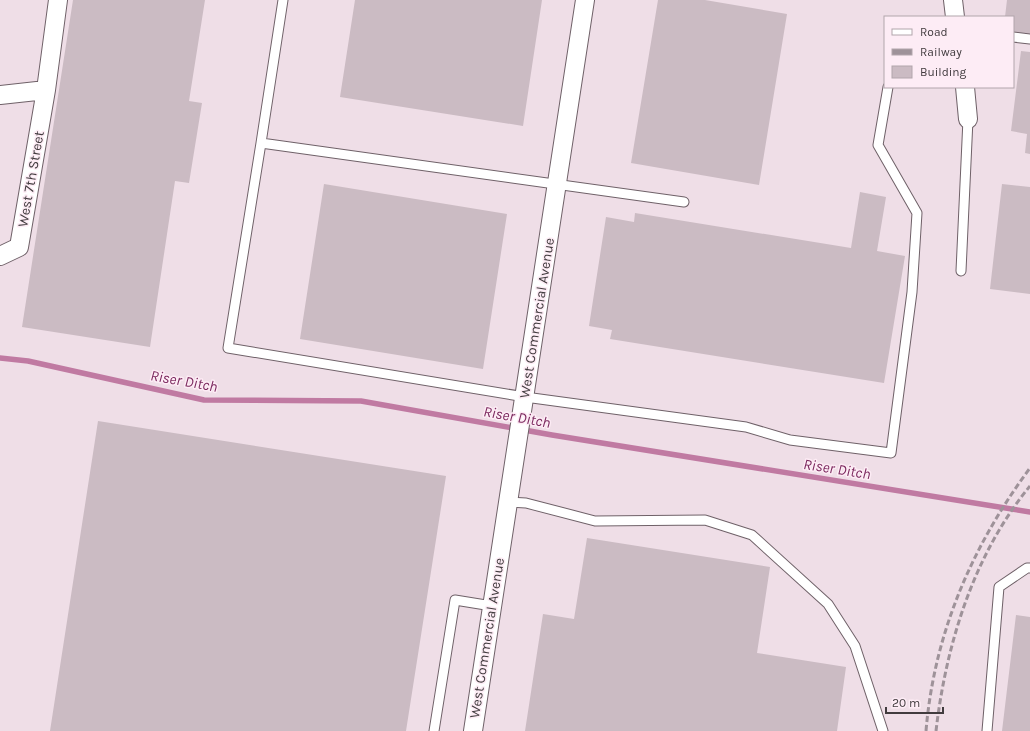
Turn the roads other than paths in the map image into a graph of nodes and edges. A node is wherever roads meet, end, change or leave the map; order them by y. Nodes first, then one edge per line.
1 (58, 0) edge
2 (284, 0) edge
3 (585, 0) edge
4 (953, 0) edge
5 (955, 16) edge
6 (1014, 37) edge
7 (1030, 39) edge
8 (888, 88) edge
9 (965, 88) edge
10 (46, 90) junction
11 (0, 95) edge
12 (968, 119) joint
13 (261, 143) junction
14 (557, 183) junction
15 (684, 202) dead end
16 (0, 256) edge
17 (961, 271) dead end
18 (525, 397) junction
19 (508, 502) junction
20 (1030, 568) edge
21 (492, 606) junction
22 (434, 731) edge
23 (473, 731) edge
24 (883, 731) edge
25 (987, 731) edge

1 - 10 street
2 - 13 lane
3 - 14 street, West Commercial Avenue
4 - 5 street
6 - 7 lane
8 - 18 lane
9 - 12 street
10 - 11 street
10 - 16 street, West 7th Street
12 - 17 lane
13 - 14 lane
13 - 18 lane
14 - 15 lane
14 - 18 street, West Commercial Avenue
18 - 19 street, West Commercial Avenue
19 - 21 street, West Commercial Avenue
19 - 24 lane
20 - 25 lane
21 - 22 lane
21 - 23 street, West Commercial Avenue

